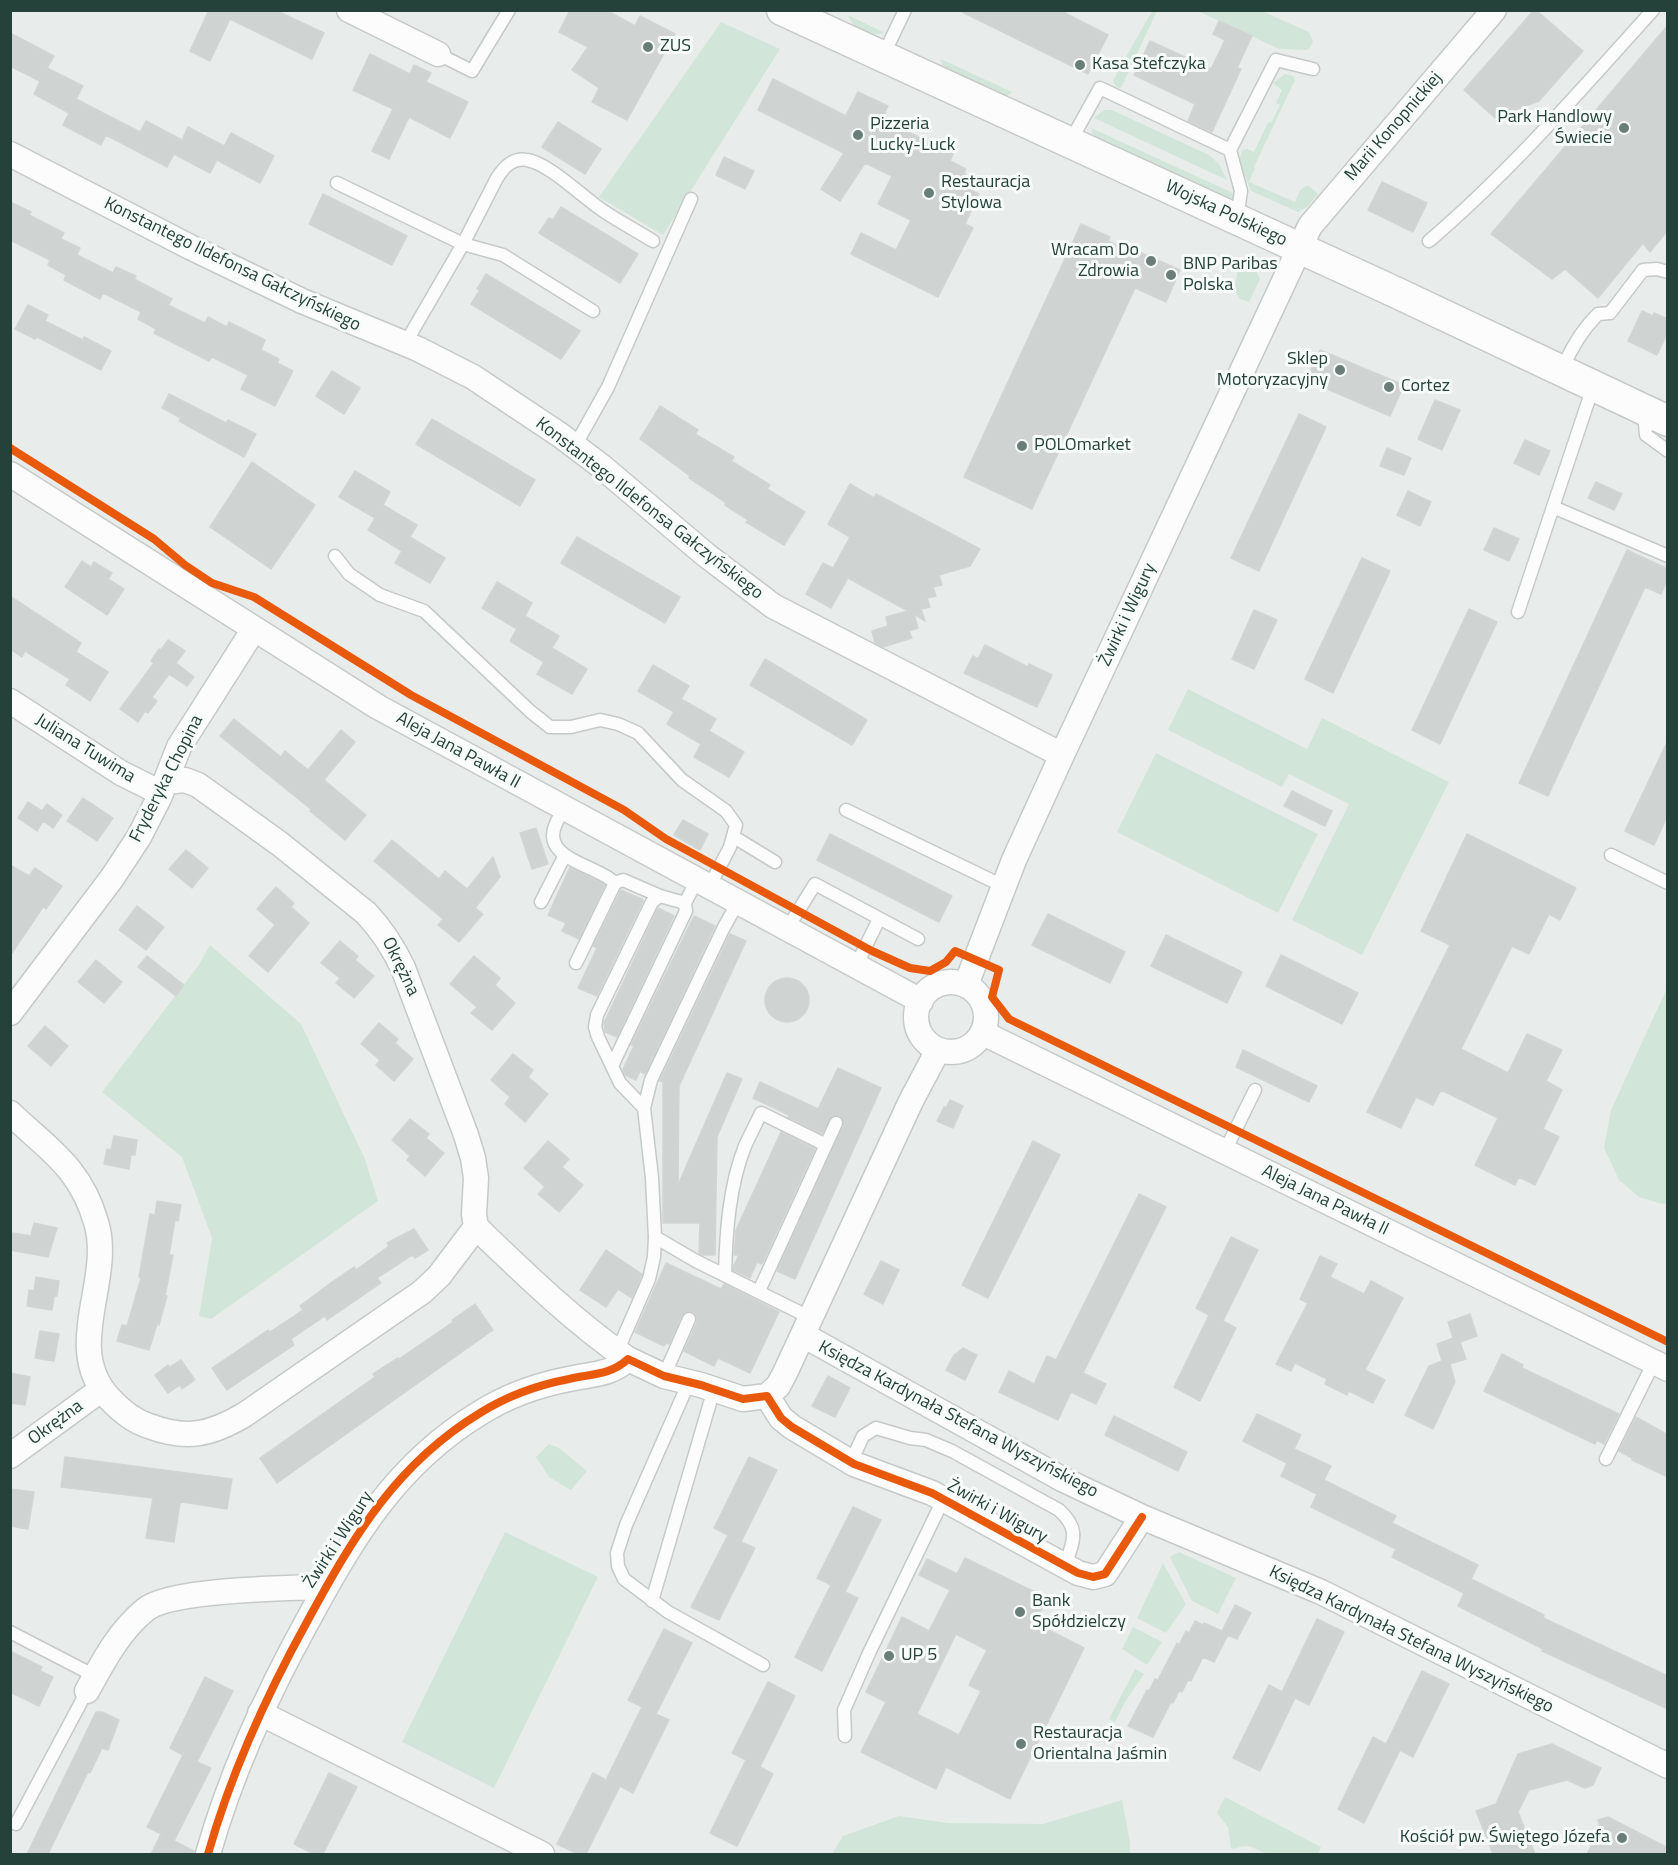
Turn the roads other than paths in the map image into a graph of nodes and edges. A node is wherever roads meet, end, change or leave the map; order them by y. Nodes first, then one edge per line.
1 (349, 10) edge
2 (509, 10) edge
3 (782, 10) edge
4 (905, 10) edge
5 (1494, 10) edge
6 (1653, 10) edge
7 (438, 54) joint
8 (883, 56) junction
9 (1313, 69) dead end
10 (1071, 142) junction
11 (1230, 150) junction
12 (10, 154) edge
13 (337, 183) dead end
14 (691, 200) dead end
15 (1236, 218) junction
16 (653, 241) dead end
17 (1429, 241) dead end
18 (463, 244) junction
19 (1299, 248) junction
20 (1668, 272) edge
21 (593, 311) dead end
22 (405, 344) junction
23 (1562, 370) junction
24 (1593, 386) junction
25 (1656, 416) edge
26 (575, 446) junction
27 (1668, 451) edge
28 (10, 474) edge
29 (1553, 507) junction
30 (335, 556) dead end
31 (1668, 556) edge
32 (1518, 612) dead end
33 (254, 628) junction
34 (10, 701) edge
35 (1062, 755) junction
36 (163, 787) junction
37 (564, 808) junction
38 (846, 810) dead end
39 (734, 837) junction
40 (564, 855) junction
41 (1611, 855) dead end
42 (775, 862) dead end
43 (615, 883) junction
44 (703, 883) junction
45 (1668, 883) edge
46 (1003, 886) junction
47 (660, 896) junction
48 (541, 902) dead end
49 (738, 902) junction
50 (685, 903) junction
51 (879, 919) junction
52 (787, 928) junction
53 (918, 939) dead end
54 (576, 963) dead end
55 (856, 966) junction
56 (966, 985) junction
57 (921, 1001) junction
58 (10, 1013) edge
59 (983, 1033) junction
60 (938, 1050) junction
61 (612, 1066) junction
62 (1256, 1090) dead end
63 (644, 1108) junction
64 (10, 1113) edge
65 (836, 1123) dead end
66 (826, 1145) junction
67 (1225, 1151) junction
68 (476, 1227) junction
69 (655, 1238) junction
70 (725, 1275) junction
71 (759, 1291) junction
72 (689, 1319) dead end
73 (807, 1326) junction
74 (623, 1355) junction
75 (1661, 1366) edge
76 (664, 1376) junction
77 (689, 1382) junction
78 (102, 1389) junction
79 (714, 1389) junction
80 (767, 1396) junction
81 (10, 1456) edge
82 (1606, 1458) dead end
83 (851, 1462) junction
84 (943, 1500) junction
85 (1142, 1517) junction
86 (1065, 1566) junction
87 (325, 1587) junction
88 (652, 1601) junction
89 (10, 1632) edge
90 (763, 1665) dead end
91 (91, 1683) junction
92 (261, 1713) junction
93 (845, 1736) dead end
94 (1668, 1766) edge
95 (16, 1824) dead end
96 (208, 1854) edge
97 (542, 1854) edge

1 - 7 street
2 - 7 lane
3 - 8 street, Wojska Polskiego
4 - 8 lane
5 - 19 street, Marii Konopnickiej
6 - 17 lane
8 - 10 street, Wojska Polskiego
9 - 11 lane
10 - 11 lane
10 - 15 street, Wojska Polskiego
11 - 15 lane
12 - 22 street, Konstantego Ildefonsa Gałczyńskiego
13 - 18 lane
14 - 26 lane
15 - 19 street, Wojska Polskiego
16 - 18 lane
18 - 21 lane
18 - 22 lane
19 - 23 street, Wojska Polskiego
19 - 35 street, Żwirki i Wigury
20 - 23 lane
22 - 26 street, Konstantego Ildefonsa Gałczyńskiego
23 - 24 street, Wojska Polskiego
24 - 25 street, Wojska Polskiego
24 - 29 lane
25 - 27 lane
26 - 35 street, Konstantego Ildefonsa Gałczyńskiego
28 - 33 street, Aleja Jana Pawła II
29 - 31 lane
29 - 32 lane
30 - 39 lane
33 - 36 street, Fryderyka Chopina
33 - 37 street, Aleja Jana Pawła II
34 - 36 street, Juliana Tuwima
35 - 46 street, Żwirki i Wigury
36 - 58 street, Fryderyka Chopina
36 - 68 street, Okrężna
37 - 40 lane
37 - 44 street, Aleja Jana Pawła II
38 - 46 lane
39 - 42 lane
39 - 44 lane
40 - 43 lane
40 - 48 lane
41 - 45 lane
43 - 47 lane
43 - 54 lane
44 - 49 street, Aleja Jana Pawła II
44 - 50 lane
46 - 56 street, Żwirki i Wigury
47 - 50 lane
47 - 61 lane
49 - 52 street, Aleja Jana Pawła II
49 - 63 lane
50 - 61 lane
51 - 52 lane
51 - 53 lane
51 - 55 lane
52 - 55 street, Aleja Jana Pawła II
55 - 57 street, Aleja Jana Pawła II
56 - 57 street
56 - 59 street
57 - 60 street
59 - 60 street
59 - 67 street, Aleja Jana Pawła II
60 - 73 street
61 - 63 lane
62 - 67 lane
63 - 69 lane
64 - 78 street, Okrężna
65 - 66 lane
66 - 70 lane
66 - 71 lane
67 - 75 street, Aleja Jana Pawła II
68 - 74 street
68 - 78 street, Okrężna
69 - 70 lane
69 - 74 lane
70 - 71 lane
71 - 73 lane
72 - 76 lane
73 - 80 street
73 - 85 street, Księdza Kardynała Stefana Wyszyńskiego
74 - 76 street
74 - 87 street, Żwirki i Wigury
75 - 82 lane
76 - 77 street
77 - 79 street
77 - 88 lane
78 - 81 street, Okrężna
79 - 80 street
79 - 88 lane
80 - 83 street, Żwirki i Wigury
83 - 84 street, Żwirki i Wigury
83 - 86 lane
84 - 86 street, Żwirki i Wigury
84 - 93 lane
85 - 86 street, Żwirki i Wigury
85 - 94 street, Księdza Kardynała Stefana Wyszyńskiego
87 - 91 street, Żwirki i Wigury
87 - 92 street, Żwirki i Wigury
88 - 90 lane
89 - 91 lane
91 - 95 lane
92 - 96 street, Żwirki i Wigury
92 - 97 street

